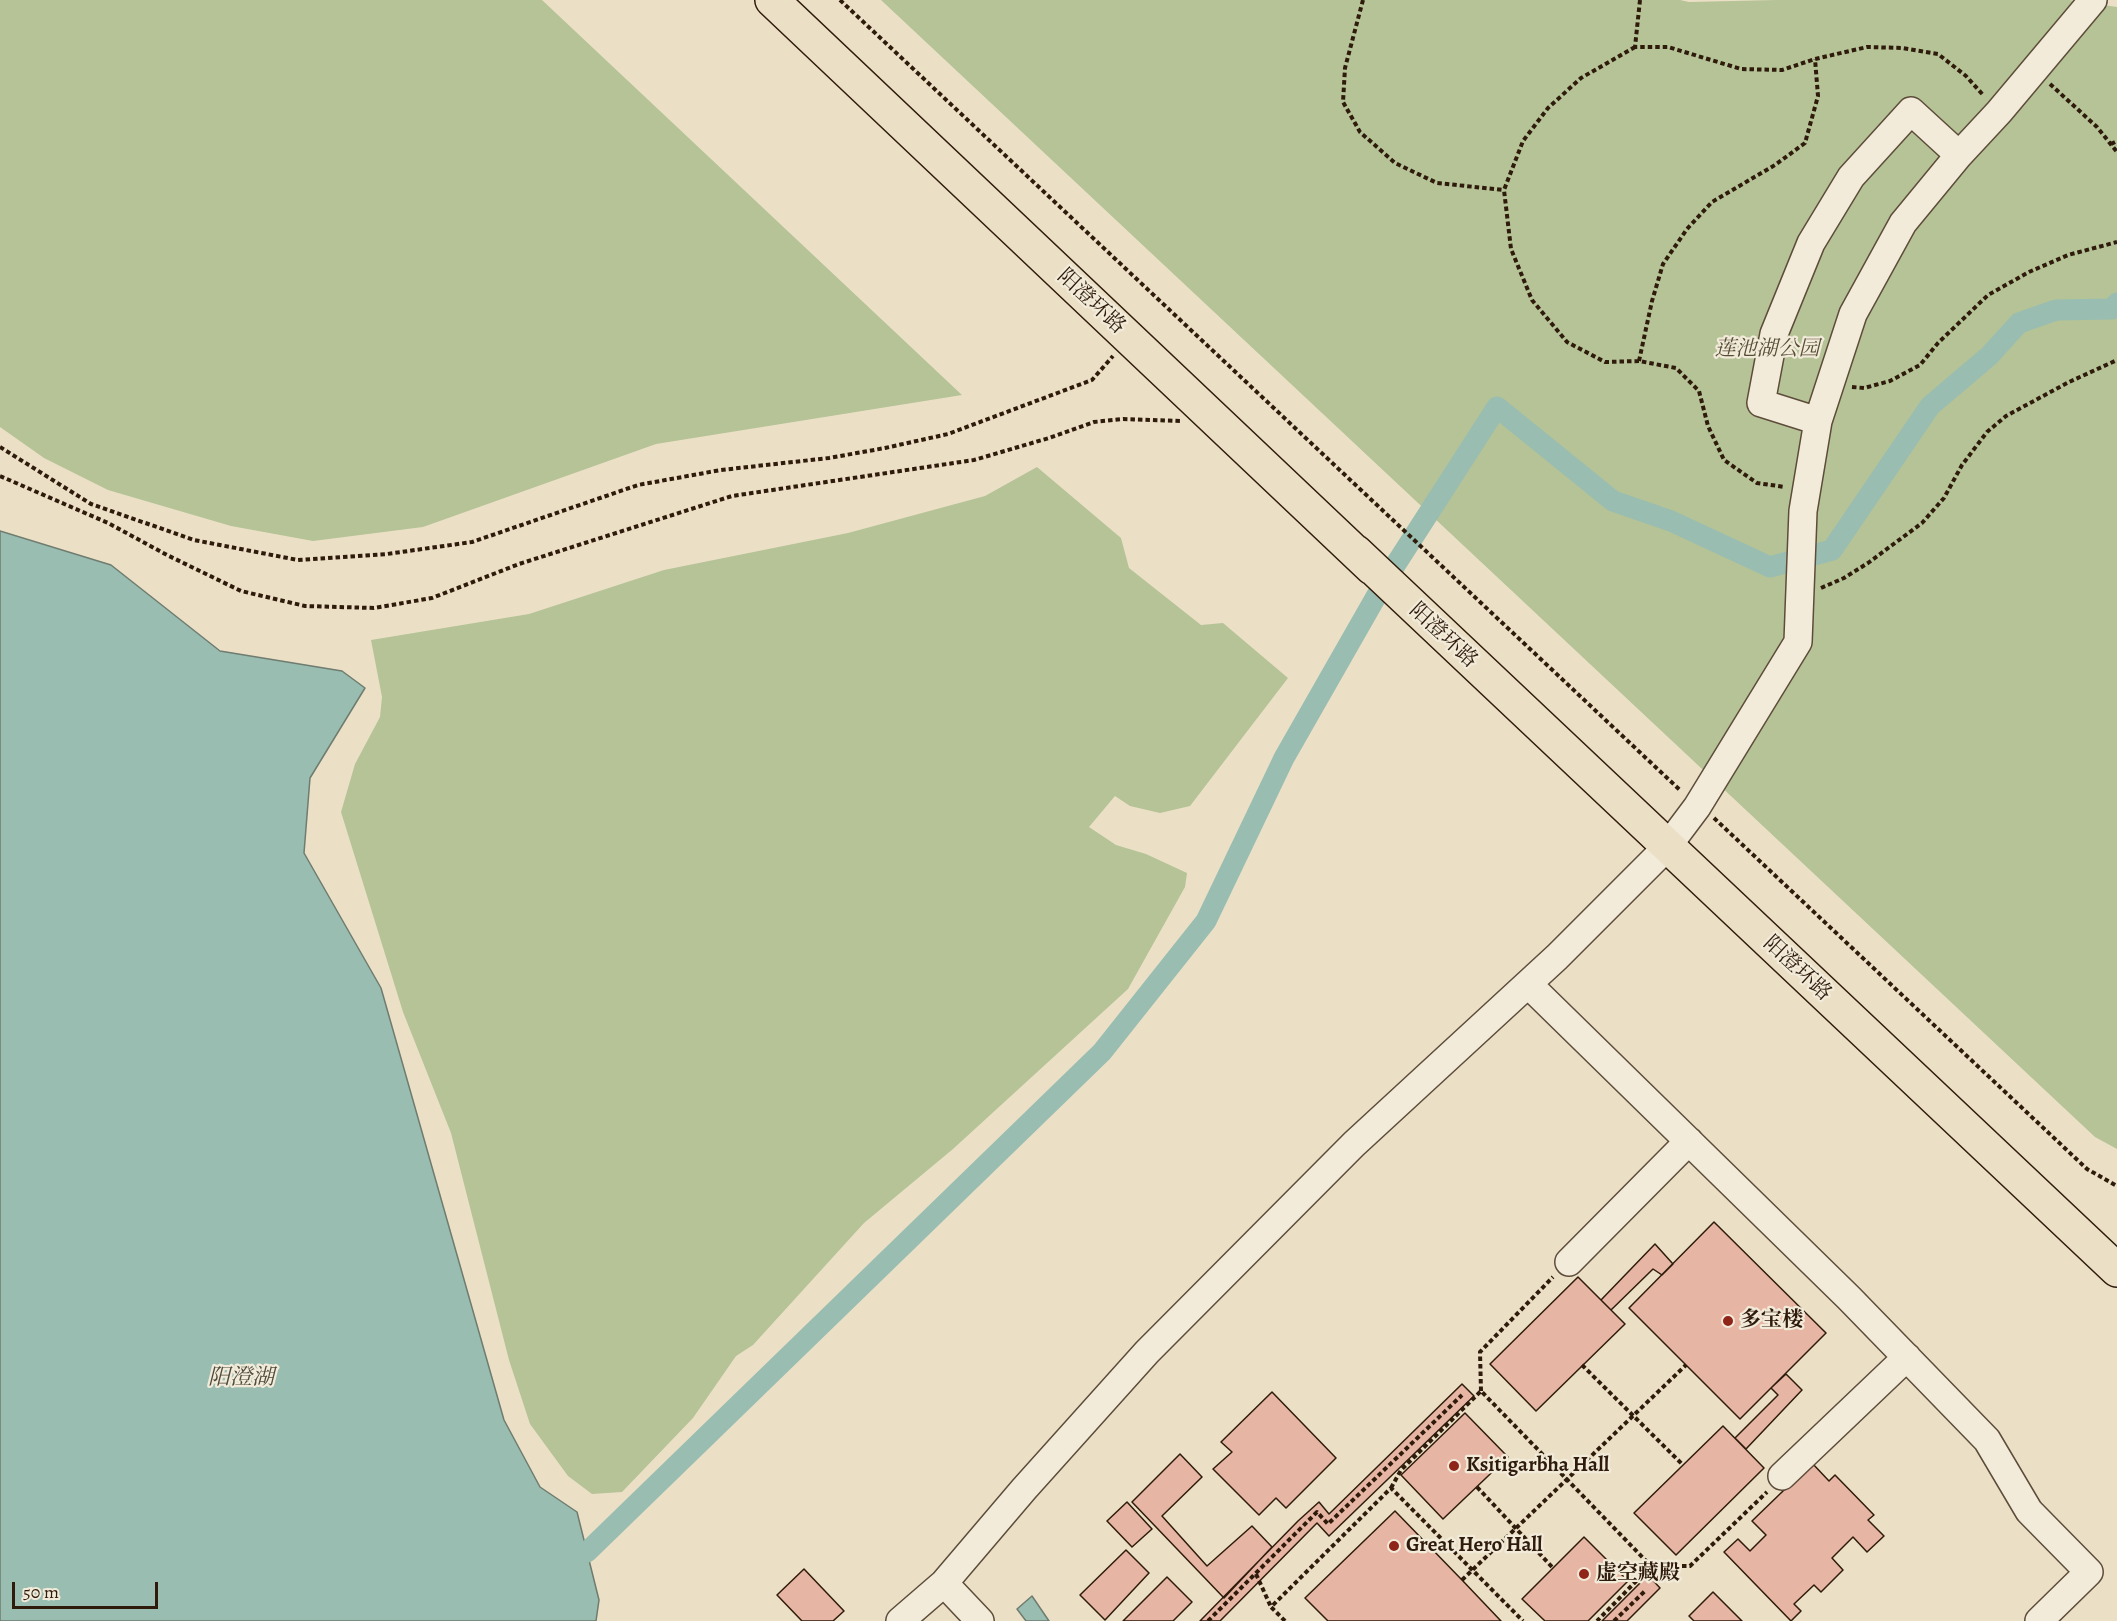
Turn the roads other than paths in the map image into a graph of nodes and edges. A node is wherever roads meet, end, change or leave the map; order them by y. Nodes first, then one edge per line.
1 (772, 0) edge
2 (2093, 0) edge
3 (1959, 155) junction
4 (1818, 421) junction
5 (1667, 847) junction
6 (1528, 984) junction
7 (1689, 1141) junction
8 (1569, 1262) road end
9 (2117, 1270) edge
10 (1907, 1357) junction
11 (1782, 1476) road end
12 (944, 1583) junction
13 (900, 1621) edge
14 (980, 1621) edge
15 (2039, 1621) edge

1 - 5 main road, 阳澄环路
2 - 3 street
3 - 4 street
3 - 4 street
4 - 5 street
5 - 6 street
5 - 9 main road, 阳澄环路
6 - 7 street
6 - 12 street
7 - 8 street
7 - 10 street
10 - 11 street
10 - 15 street
12 - 13 street
12 - 14 street

